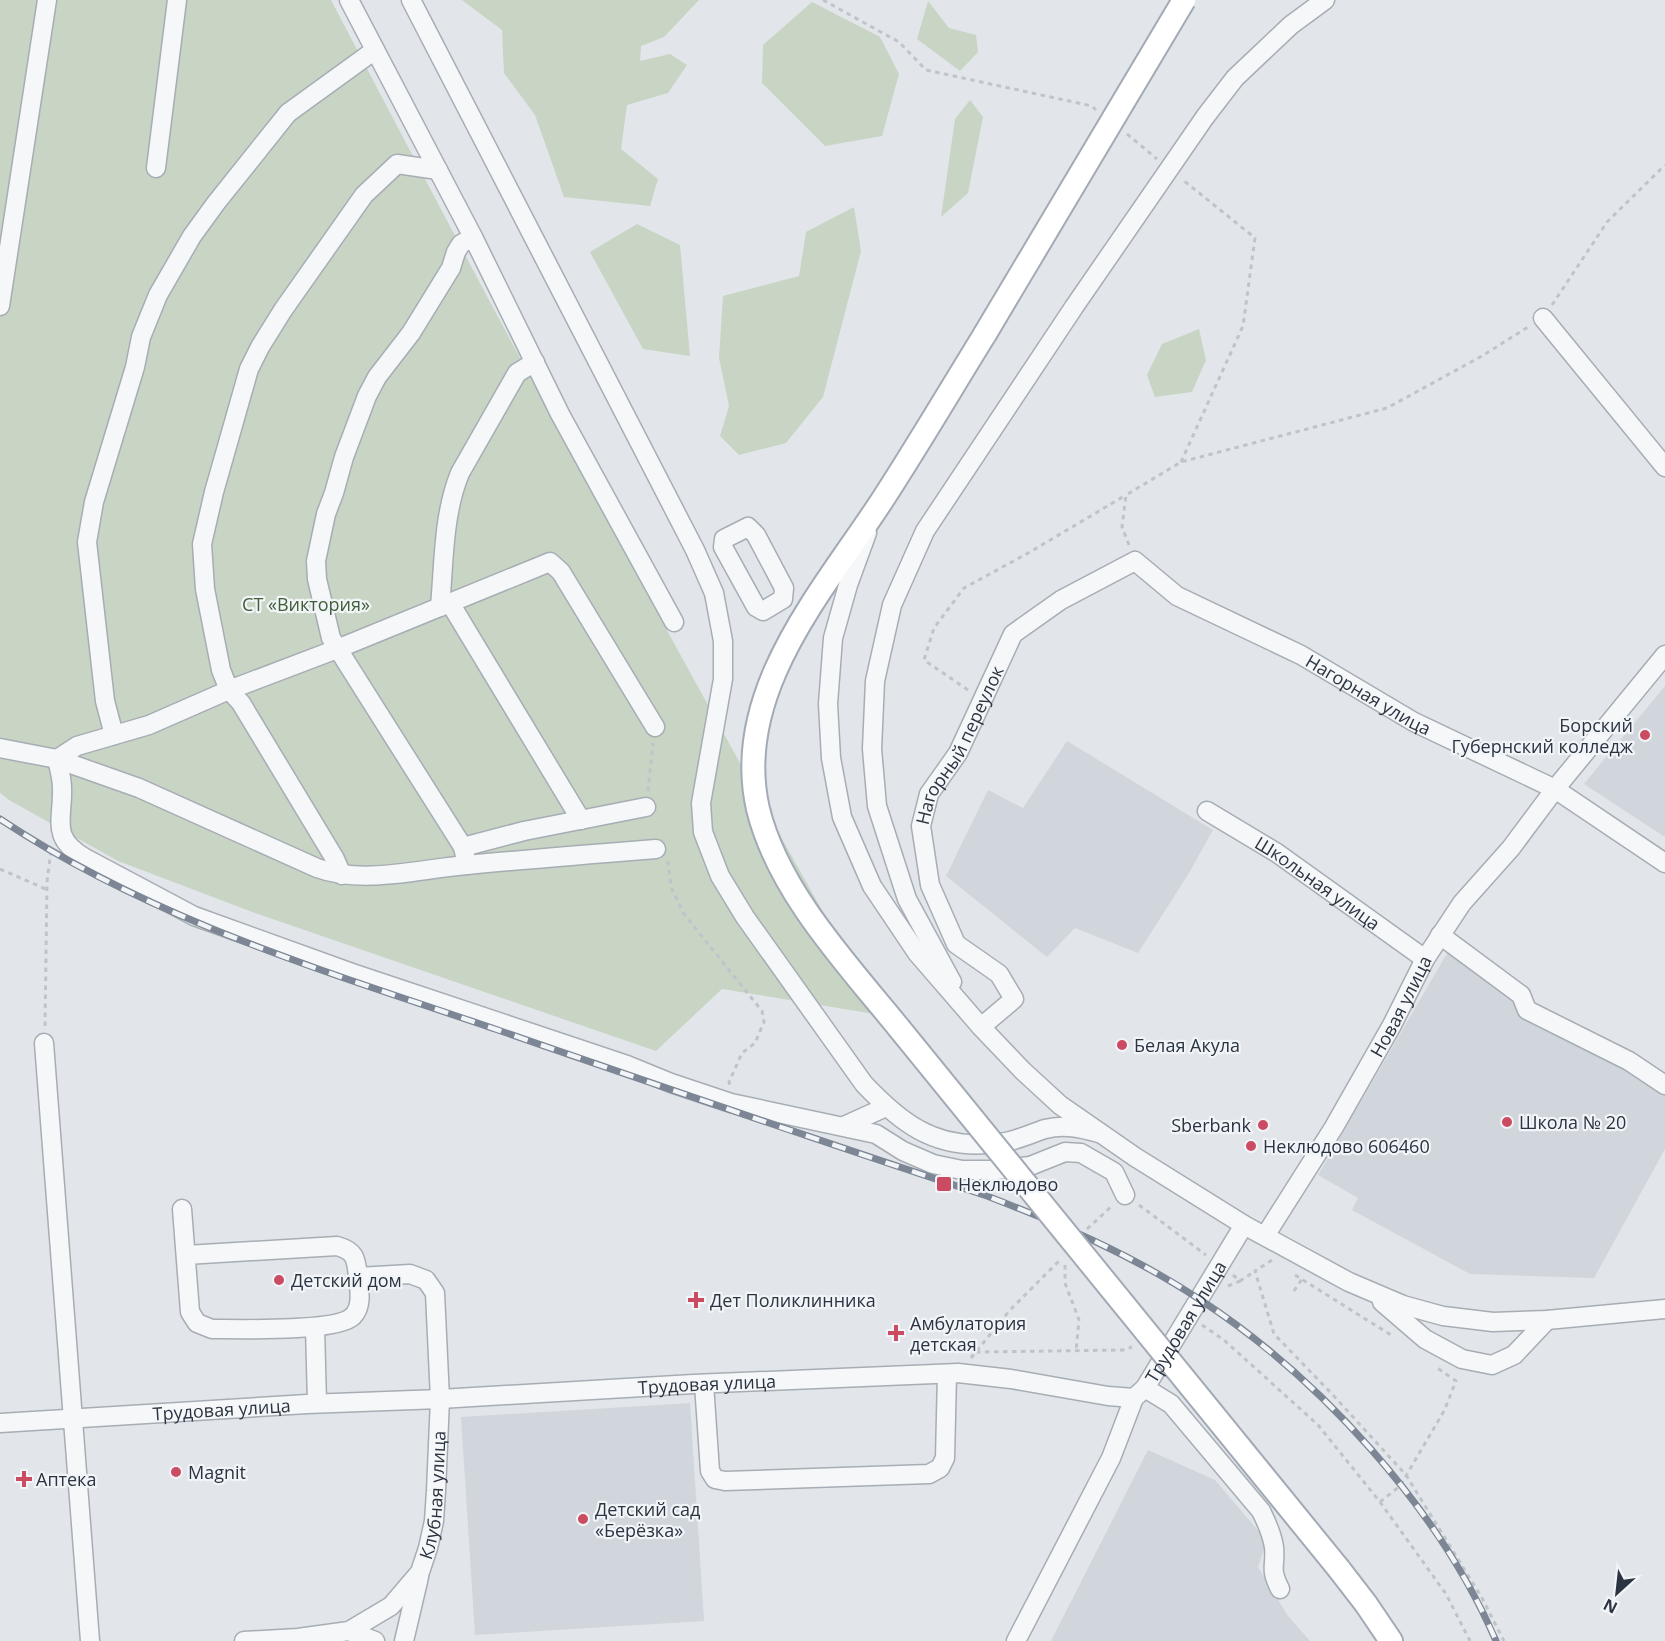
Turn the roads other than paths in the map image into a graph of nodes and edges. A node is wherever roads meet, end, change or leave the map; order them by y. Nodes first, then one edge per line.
1 (46, 0) edge
2 (177, 0) edge
3 (349, 0) edge
4 (411, 0) edge
5 (1184, 0) edge
6 (1324, 0) edge
7 (375, 50) junction
8 (156, 168) dead end
9 (438, 170) junction
10 (473, 237) junction
11 (0, 306) edge
12 (1543, 318) road end
13 (535, 362) junction
14 (1665, 467) edge
15 (883, 500) junction
16 (1135, 561) joint
17 (739, 578) dead end
18 (714, 593) junction
19 (445, 605) junction
20 (674, 622) dead end
21 (337, 649) junction
22 (1665, 655) edge
23 (229, 690) junction
24 (655, 727) dead end
25 (114, 735) junction
26 (0, 748) edge
27 (57, 759) junction
28 (1555, 789) junction
29 (646, 807) dead end
30 (1207, 811) dead end
31 (581, 820) junction
32 (656, 849) road end
33 (465, 856) junction
34 (1665, 863) edge
35 (342, 875) junction
36 (1440, 935) junction
37 (1425, 959) junction
38 (966, 1009) junction
39 (981, 1027) junction
40 (44, 1043) road end
41 (1665, 1085) edge
42 (886, 1107) junction
43 (844, 1126) junction
44 (1099, 1133) junction
45 (1135, 1157) junction
46 (1114, 1172) junction
47 (1125, 1195) road end
48 (182, 1209) dead end
49 (1244, 1225) junction
50 (1265, 1236) junction
51 (186, 1255) junction
52 (358, 1277) junction
53 (1370, 1292) junction
54 (1665, 1309) edge
55 (1547, 1320) junction
56 (315, 1327) junction
57 (952, 1374) junction
58 (704, 1384) junction
59 (1139, 1393) junction
60 (440, 1399) junction
61 (316, 1403) junction
62 (72, 1418) junction
63 (0, 1423) edge
64 (420, 1572) junction
65 (1280, 1589) dead end
66 (349, 1631) junction
67 (90, 1641) edge
68 (244, 1641) edge
69 (375, 1641) edge
70 (404, 1641) edge
71 (1016, 1641) edge
72 (1391, 1641) edge

1 - 11 street
2 - 8 street
3 - 7 street
4 - 18 street
5 - 15 main road, bridge
6 - 38 street, bridge
7 - 9 street
7 - 25 street
9 - 10 street
9 - 23 street
10 - 13 street
10 - 21 street
12 - 14 street
13 - 19 street
13 - 20 street
15 - 38 street
15 - 72 main road, bridge
16 - 28 street, Нагорная улица
16 - 39 street, Нагорный переулок
17 - 18 street
18 - 42 street
19 - 21 street
19 - 24 street
19 - 31 street
21 - 23 street
21 - 33 street
22 - 28 street, Новая улица
23 - 25 street
23 - 35 street
25 - 27 street
26 - 27 street
27 - 35 street
27 - 43 street
28 - 34 street, Нагорная улица
28 - 36 street, Новая улица
29 - 31 street
30 - 37 street, Школьная улица
31 - 33 street
32 - 33 street
33 - 35 street
36 - 37 street, Новая улица
36 - 41 street
37 - 50 street, Новая улица
38 - 39 street
39 - 44 street
40 - 62 street
42 - 43 street
42 - 44 street
43 - 46 street
44 - 45 street
45 - 46 street
45 - 49 street
46 - 47 street
48 - 51 street
49 - 50 street
49 - 59 street, Трудовая улица
50 - 53 street
51 - 52 street
51 - 56 street
52 - 56 street
52 - 60 street, Клубная улица
53 - 55 street
53 - 55 street
54 - 55 street
56 - 61 street
57 - 58 street, Трудовая улица
57 - 58 street
57 - 59 street, Трудовая улица
58 - 60 street, Трудовая улица
59 - 65 street
59 - 71 street
60 - 61 street, Трудовая улица
60 - 64 street, Клубная улица
61 - 62 street, Трудовая улица
62 - 63 street, Трудовая улица
62 - 67 street
64 - 66 street, Клубная улица
64 - 70 street
66 - 68 street, Клубная улица
66 - 69 street

